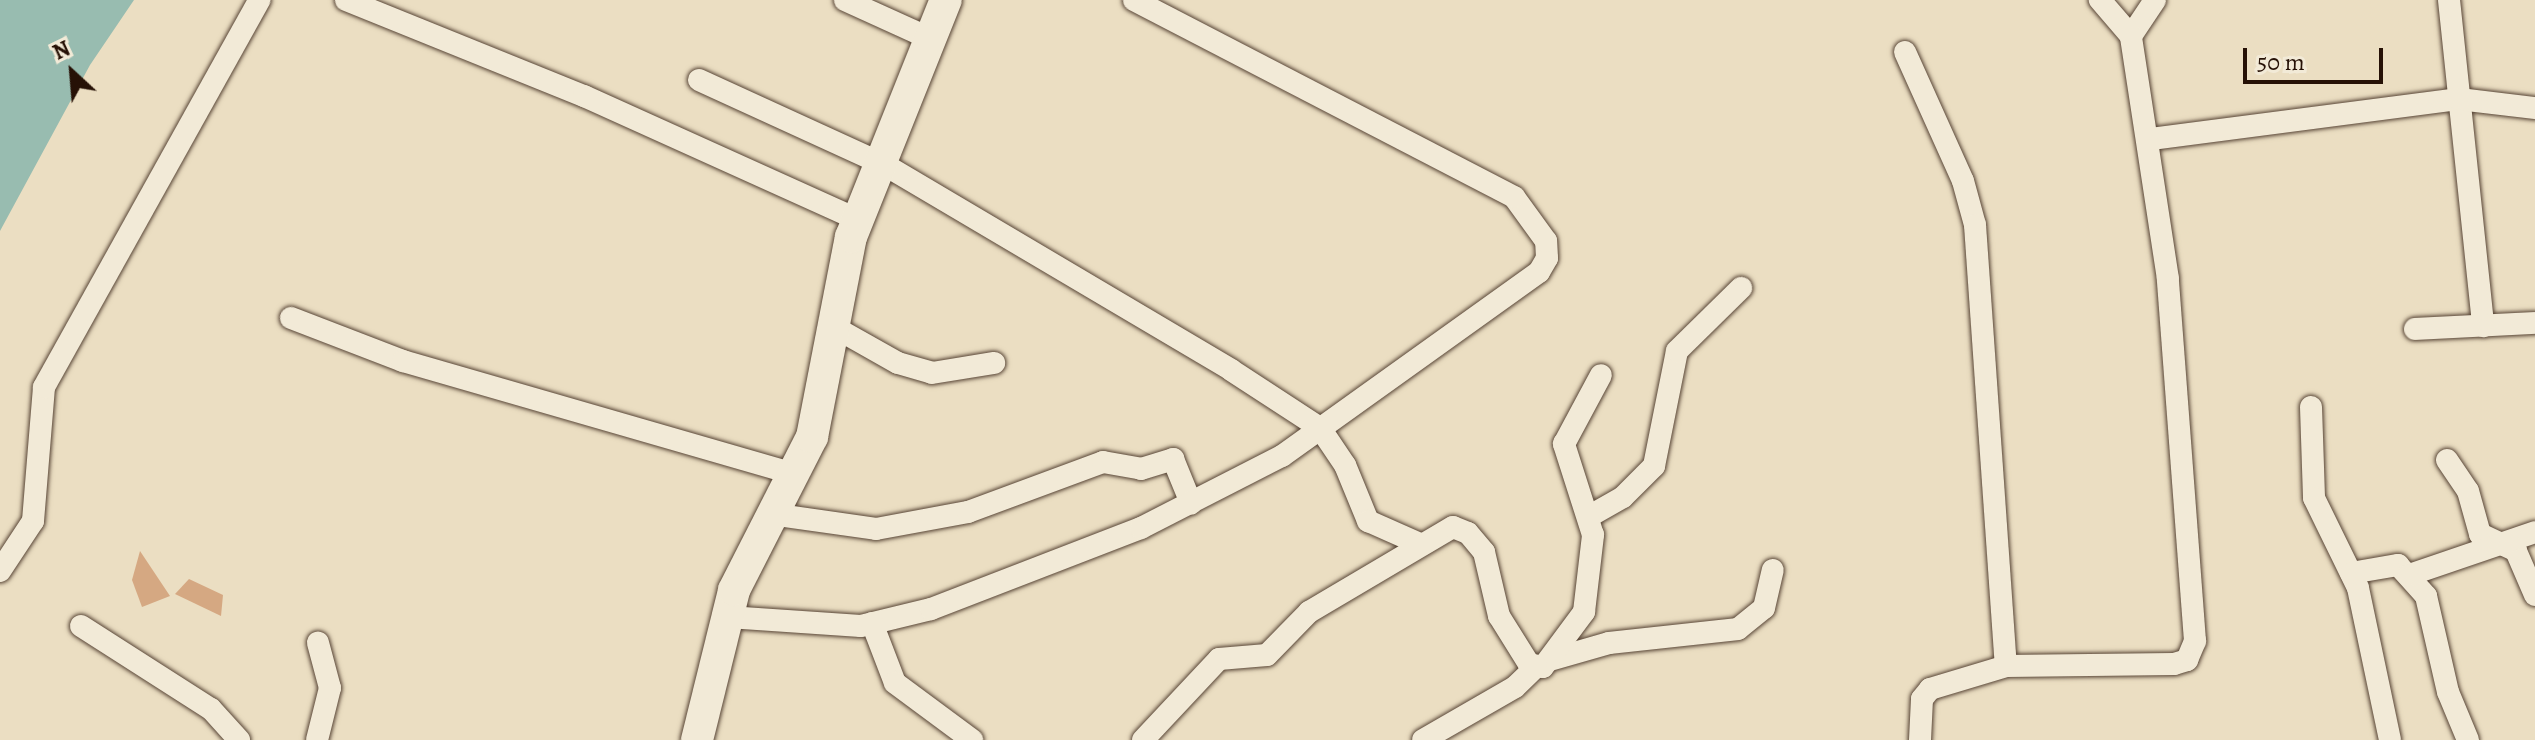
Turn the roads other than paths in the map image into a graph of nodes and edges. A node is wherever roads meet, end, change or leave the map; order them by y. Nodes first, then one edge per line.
1 (259, 0) edge
2 (346, 0) edge
3 (845, 0) edge
4 (946, 0) edge
5 (1134, 0) edge
6 (2100, 0) edge
7 (2155, 0) edge
8 (2449, 0) edge
9 (2131, 36) junction
10 (933, 40) junction
11 (1905, 52) dead end
12 (699, 80) dead end
13 (2459, 99) junction
14 (2535, 108) edge
15 (2151, 139) junction
16 (885, 165) junction
17 (859, 220) junction
18 (1741, 288) dead end
19 (291, 318) dead end
20 (2535, 323) edge
21 (2483, 326) junction
22 (834, 327) junction
23 (2415, 329) dead end
24 (994, 363) dead end
25 (1601, 375) dead end
26 (2311, 407) dead end
27 (1320, 428) junction
28 (2447, 460) dead end
29 (795, 474) junction
30 (1191, 503) junction
31 (771, 514) junction
32 (1588, 517) junction
33 (2535, 532) edge
34 (1420, 544) junction
35 (2497, 546) junction
36 (1773, 570) dead end
37 (0, 571) edge
38 (2351, 573) junction
39 (2409, 575) junction
40 (2535, 595) edge
41 (728, 617) junction
42 (872, 623) junction
43 (81, 626) dead end
44 (318, 643) dead end
45 (1543, 664) junction
46 (2006, 666) junction
47 (239, 740) edge
48 (317, 740) edge
49 (697, 740) edge
50 (972, 740) edge
51 (1143, 740) edge
52 (1423, 740) edge
53 (1920, 740) edge
54 (2390, 740) edge
55 (2468, 740) edge

1 - 37 street
2 - 17 street
3 - 10 street
4 - 10 street
5 - 27 street
6 - 9 street
7 - 9 street
8 - 13 street
9 - 15 street
10 - 16 street
11 - 46 street
12 - 16 street
13 - 14 street
13 - 15 street
13 - 21 street
15 - 46 street
16 - 17 street
16 - 27 street
17 - 22 street
18 - 32 street
19 - 29 street
20 - 21 street
21 - 23 street
22 - 24 street
22 - 29 street
25 - 32 street
26 - 38 street
27 - 30 street
27 - 34 street
28 - 35 street
29 - 31 street
30 - 31 street
30 - 42 street
31 - 41 street
32 - 45 street
33 - 35 street
34 - 45 street
34 - 51 street
35 - 39 street
35 - 40 street
36 - 45 street
38 - 39 street
38 - 54 street
39 - 55 street
41 - 42 street
41 - 49 street
42 - 50 street
43 - 47 street
44 - 48 street
45 - 52 street
46 - 53 street

